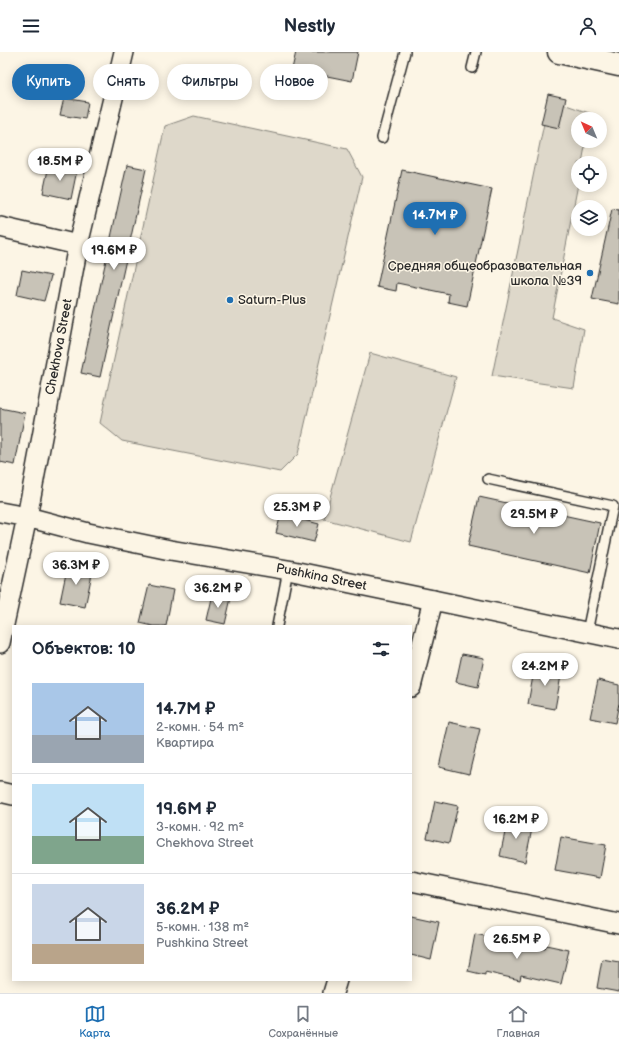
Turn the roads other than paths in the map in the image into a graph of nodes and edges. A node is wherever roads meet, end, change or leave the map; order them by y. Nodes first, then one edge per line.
1 (124, 52) edge
2 (405, 52) edge
3 (476, 52) edge
4 (559, 52) edge
5 (619, 65) edge
6 (472, 68) dead end
7 (382, 138) dead end
8 (0, 227) edge
9 (78, 245) junction
10 (488, 479) dead end
11 (0, 512) edge
12 (27, 517) junction
13 (288, 570) junction
14 (433, 600) junction
15 (277, 625) edge
16 (587, 632) junction
17 (619, 639) edge
18 (0, 643) edge
19 (412, 684) edge
20 (0, 792) edge
21 (12, 795) edge
22 (412, 881) edge
23 (619, 924) edge
24 (337, 981) edge
25 (333, 993) edge

1 - 9 street, Chekhova Street
2 - 7 lane
3 - 6 lane
4 - 5 street
8 - 9 street
9 - 12 street, Chekhova Street
10 - 16 lane
11 - 12 street, Pushkina Street
12 - 13 street, Pushkina Street
12 - 18 street, Chekhova Street
13 - 14 street, Pushkina Street
13 - 15 lane
14 - 16 street, Pushkina Street
14 - 19 street
16 - 17 street, Pushkina Street
20 - 21 street
22 - 23 street
24 - 25 street

